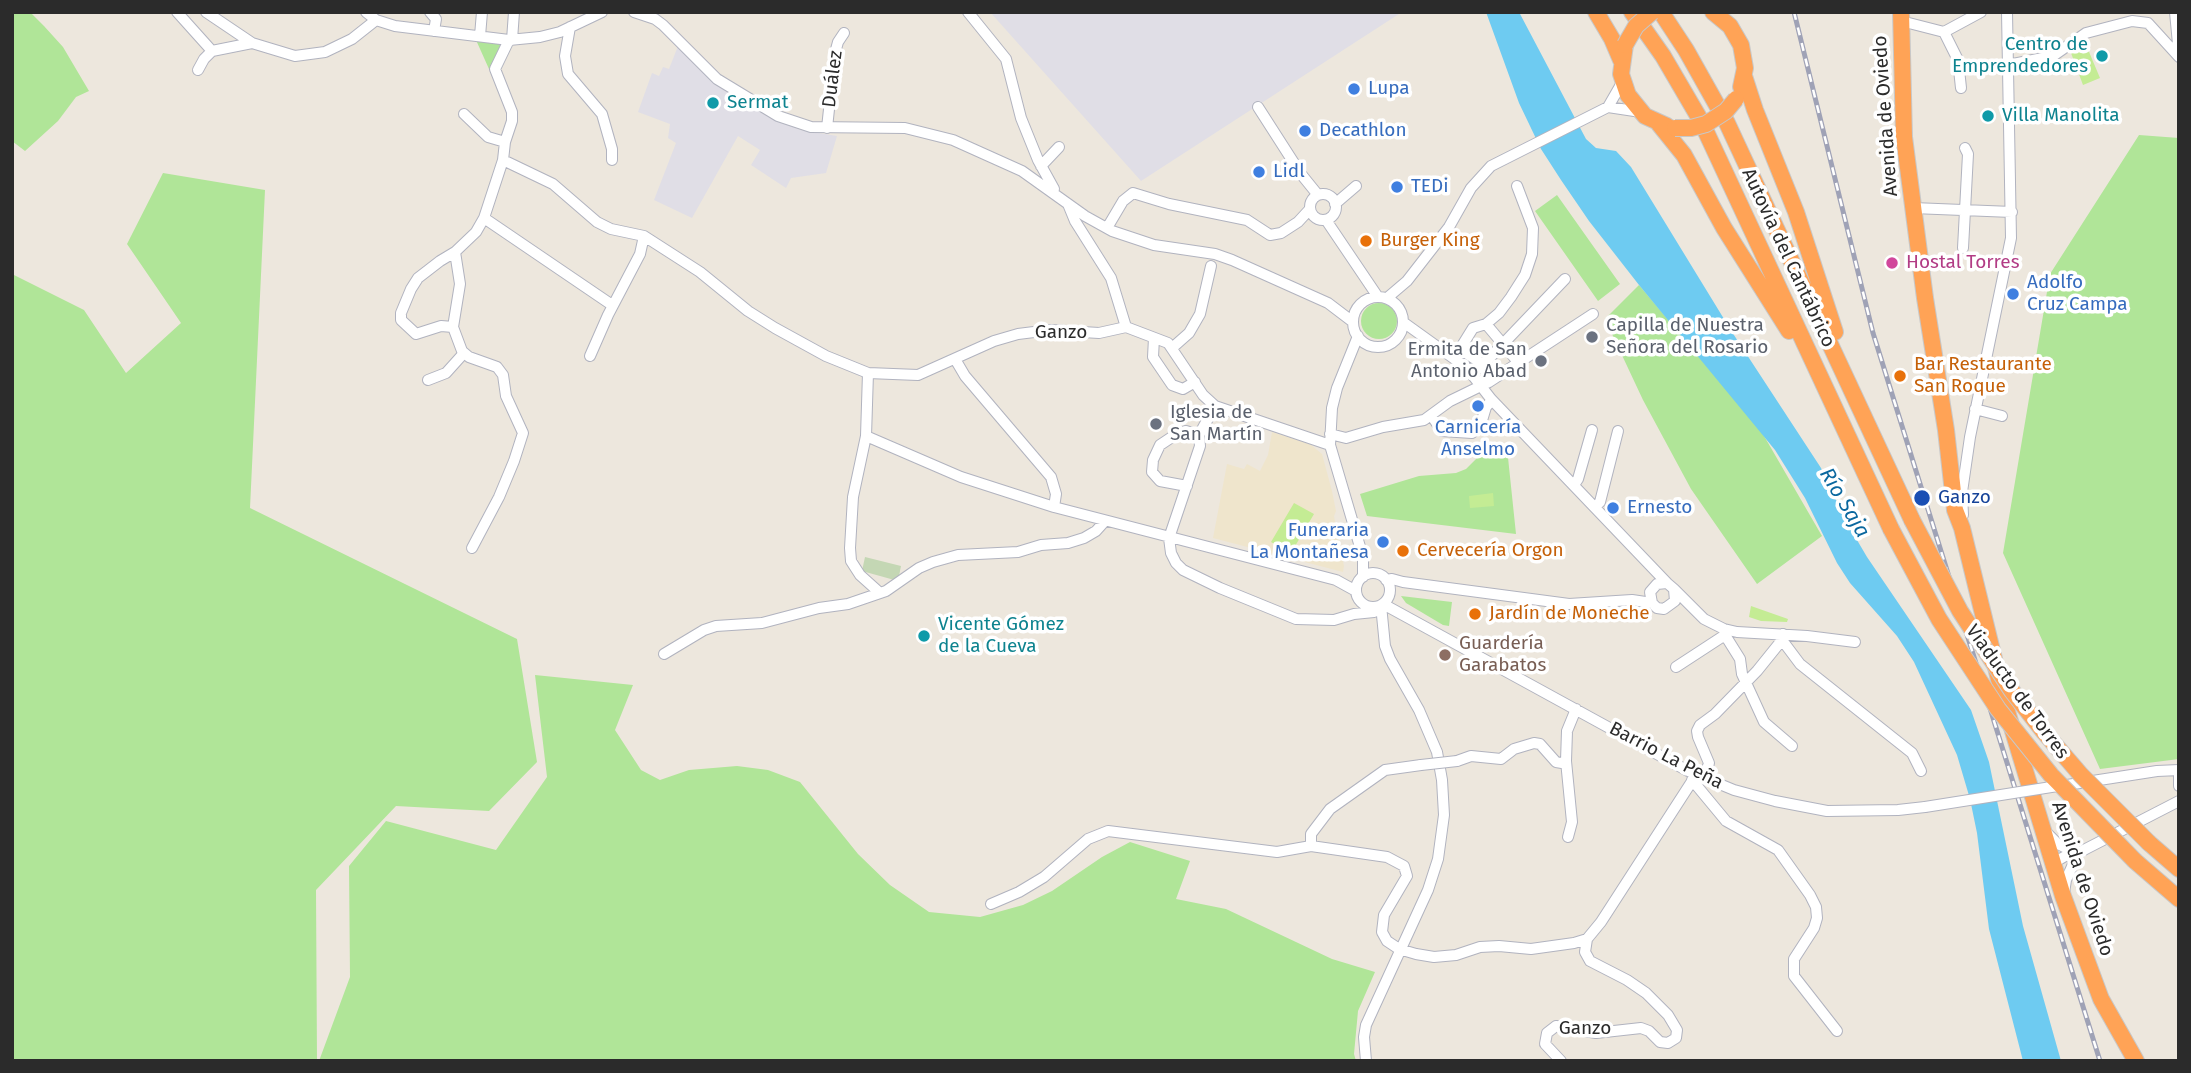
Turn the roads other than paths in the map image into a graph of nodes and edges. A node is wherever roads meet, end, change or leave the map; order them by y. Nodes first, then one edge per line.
1 (177, 12) edge
2 (206, 12) edge
3 (366, 12) edge
4 (430, 12) edge
5 (482, 12) edge
6 (514, 12) edge
7 (602, 12) edge
8 (635, 12) edge
9 (968, 12) edge
10 (1596, 12) edge
11 (1632, 12) edge
12 (1652, 12) edge
13 (1661, 12) edge
14 (1713, 12) edge
15 (1734, 12) edge
16 (1981, 12) edge
17 (2007, 12) edge
18 (2175, 12) edge
19 (657, 16) edge
20 (1901, 16) edge
21 (2129, 17) edge
22 (376, 20) junction
23 (575, 21) edge
24 (1733, 30) junction
25 (434, 31) junction
26 (1944, 32) junction
27 (844, 33) dead end
28 (480, 36) junction
29 (511, 40) junction
30 (252, 43) junction
31 (212, 51) junction
32 (1623, 52) junction
33 (2176, 53) edge
34 (2008, 65) junction
35 (198, 70) dead end
36 (1744, 76) junction
37 (1623, 81) junction
38 (1961, 88) dead end
39 (1258, 107) dead end
40 (1608, 107) junction
41 (1641, 112) junction
42 (464, 114) dead end
43 (1667, 126) junction
44 (827, 128) junction
45 (505, 142) junction
46 (1059, 147) dead end
47 (1965, 148) dead end
48 (503, 160) junction
49 (612, 160) dead end
50 (1039, 163) junction
51 (1022, 171) junction
52 (1517, 186) dead end
53 (1354, 188) dead end
54 (1059, 196) junction
55 (1069, 204) junction
56 (1322, 207) junction
57 (1913, 208) junction
58 (1965, 210) junction
59 (2012, 212) junction
60 (484, 218) junction
61 (1107, 228) junction
62 (644, 236) junction
63 (1963, 248) dead end
64 (455, 252) junction
65 (1211, 266) dead end
66 (1363, 278) junction
67 (1565, 279) dead end
68 (1408, 281) junction
69 (1382, 298) junction
70 (1328, 303) junction
71 (1361, 304) junction
72 (612, 305) junction
73 (1397, 306) junction
74 (1593, 314) dead end
75 (1403, 322) junction
76 (1353, 323) junction
77 (1486, 324) junction
78 (453, 327) junction
79 (1126, 327) junction
80 (1399, 335) junction
81 (1358, 336) junction
82 (1154, 338) junction
83 (1426, 340) junction
84 (1503, 344) junction
85 (1374, 346) junction
86 (1172, 348) junction
87 (464, 353) junction
88 (590, 356) dead end
89 (955, 359) junction
90 (1518, 362) junction
91 (1349, 363) junction
92 (1483, 365) junction
93 (867, 373) junction
94 (1473, 374) junction
95 (428, 380) dead end
96 (1195, 382) junction
97 (1463, 395) junction
98 (1485, 395) junction
99 (1215, 406) junction
100 (1975, 409) junction
101 (1431, 415) junction
102 (2002, 416) dead end
103 (1592, 430) dead end
104 (1618, 431) dead end
105 (1199, 435) junction
106 (1330, 435) junction
107 (866, 436) junction
108 (1970, 438) junction
109 (1313, 439) junction
110 (1947, 440) junction
111 (1574, 485) junction
112 (1187, 486) junction
113 (1054, 507) junction
114 (1595, 507) junction
115 (1911, 518) junction
116 (1105, 521) junction
117 (1962, 528) junction
118 (1891, 529) junction
119 (1169, 538) junction
120 (472, 548) dead end
121 (1653, 568) junction
122 (1363, 581) junction
123 (1671, 586) junction
124 (880, 593) junction
125 (1651, 594) junction
126 (1382, 599) junction
127 (1670, 606) junction
128 (1692, 609) junction
129 (1401, 614) junction
130 (1416, 621) junction
131 (1384, 630) junction
132 (1724, 632) junction
133 (1783, 637) junction
134 (1855, 642) dead end
135 (664, 654) dead end
136 (1676, 667) dead end
137 (1745, 681) junction
138 (1576, 709) junction
139 (1792, 746) dead end
140 (1566, 761) junction
141 (1921, 771) dead end
142 (2179, 771) edge
143 (1698, 777) junction
144 (2179, 786) edge
145 (2179, 801) edge
146 (2042, 828) junction
147 (1568, 837) dead end
148 (1311, 846) junction
149 (2076, 854) junction
150 (2053, 863) junction
151 (2179, 869) edge
152 (2063, 897) junction
153 (2179, 899) edge
154 (991, 904) dead end
155 (1587, 939) junction
156 (1399, 948) junction
157 (1838, 1031) dead end
158 (1366, 1061) edge
159 (1561, 1061) edge
160 (2136, 1061) edge

1 - 31 street
2 - 30 street
3 - 22 street
4 - 25 street
5 - 28 street
6 - 29 street
7 - 23 street
8 - 19 street, Duález
9 - 50 street
10 - 32 highway
11 - 118 highway, Autovía del Cantábrico
12 - 32 highway, bridge
13 - 115 highway, Autovía del Cantábrico
14 - 24 highway
15 - 24 highway
16 - 26 street
17 - 34 street
18 - 33 street
19 - 44 street, Duález
20 - 26 street, Avenida de Oviedo
20 - 57 highway, Avenida de Oviedo
21 - 33 street
21 - 34 street
22 - 25 street
22 - 30 street
23 - 29 street
23 - 49 street
24 - 36 highway
25 - 28 street
26 - 38 street
27 - 44 street, Duález
28 - 29 street
29 - 45 street
30 - 31 street
31 - 35 street
32 - 37 highway
34 - 59 street
36 - 43 highway, bridge
36 - 115 highway
37 - 40 street
37 - 41 highway
39 - 56 street
40 - 41 street
40 - 68 street
41 - 43 highway
42 - 45 street
43 - 118 highway
44 - 51 street
45 - 48 street
46 - 50 street
47 - 58 street
48 - 60 street
48 - 62 street
50 - 51 street
50 - 54 street
51 - 54 street
52 - 77 street
53 - 56 street
54 - 55 street
55 - 61 street
55 - 79 street
56 - 61 street
56 - 66 street
57 - 58 street, Avenida de Oviedo
57 - 110 highway, Avenida de Oviedo
58 - 59 street, Avenida de Oviedo
58 - 63 street
59 - 100 street
60 - 64 street
60 - 72 street
61 - 70 street
62 - 72 street
62 - 93 street, Ganzo
64 - 78 street
64 - 78 street
65 - 86 street
66 - 69 street
66 - 71 street
67 - 84 street
68 - 69 street
68 - 73 street
69 - 71 street
69 - 73 street
70 - 71 street
70 - 76 street
71 - 76 street
72 - 88 street
73 - 75 street
74 - 90 street
75 - 80 street
75 - 83 street
76 - 81 street
77 - 84 street
77 - 92 street
78 - 87 street
79 - 82 street
79 - 89 street, Ganzo
80 - 83 street
80 - 85 street
81 - 85 street
81 - 91 street
82 - 86 street
82 - 96 street
83 - 94 street
84 - 90 street
84 - 92 street
85 - 91 street
86 - 96 street
87 - 95 street
87 - 120 street
89 - 93 street, Ganzo
89 - 113 street
90 - 98 street
91 - 106 street
92 - 94 street
93 - 107 street
94 - 97 street
94 - 98 street
96 - 99 street
97 - 98 street
97 - 101 street
98 - 101 street
98 - 111 street
99 - 105 street
99 - 109 street
100 - 102 street
100 - 108 street
101 - 106 street
103 - 111 street
104 - 114 street
105 - 112 street
105 - 112 street
106 - 109 street
106 - 109 street
106 - 122 street
107 - 113 street
107 - 124 street
108 - 110 street
108 - 117 street
110 - 117 highway, Avenida de Oviedo
111 - 114 street
112 - 119 street
113 - 116 street
114 - 121 street
115 - 151 highway, Viaducto de Torres, bridge
116 - 119 street
116 - 124 street
117 - 146 highway, Avenida de Oviedo
118 - 153 highway, Viaducto de Torres, bridge
119 - 122 street
119 - 126 street
121 - 123 street
121 - 125 street
122 - 126 street
122 - 126 street
123 - 125 street
123 - 127 street
123 - 128 street
124 - 135 street
125 - 126 street
125 - 127 street
126 - 129 street, Barrio La Peña
126 - 130 street, Barrio La Peña
126 - 131 street
127 - 128 street
128 - 132 street
129 - 130 street, Barrio La Peña
129 - 131 street
130 - 138 street, Barrio La Peña
131 - 156 street
132 - 133 street
132 - 136 street
132 - 137 street
133 - 134 street
133 - 137 street
133 - 141 street
137 - 139 street
137 - 143 street
138 - 140 street
138 - 143 street, Barrio La Peña
140 - 147 street
140 - 148 street, bridge
142 - 143 street, Barrio La Peña, bridge
142 - 144 street
143 - 155 street
143 - 157 street
145 - 149 street
146 - 149 street
146 - 150 highway, Avenida de Oviedo
148 - 154 street
148 - 156 street
149 - 150 street
149 - 152 street
150 - 152 highway, Avenida de Oviedo
152 - 160 highway, Avenida de Oviedo
155 - 156 street
155 - 159 street, Ganzo
156 - 158 street

